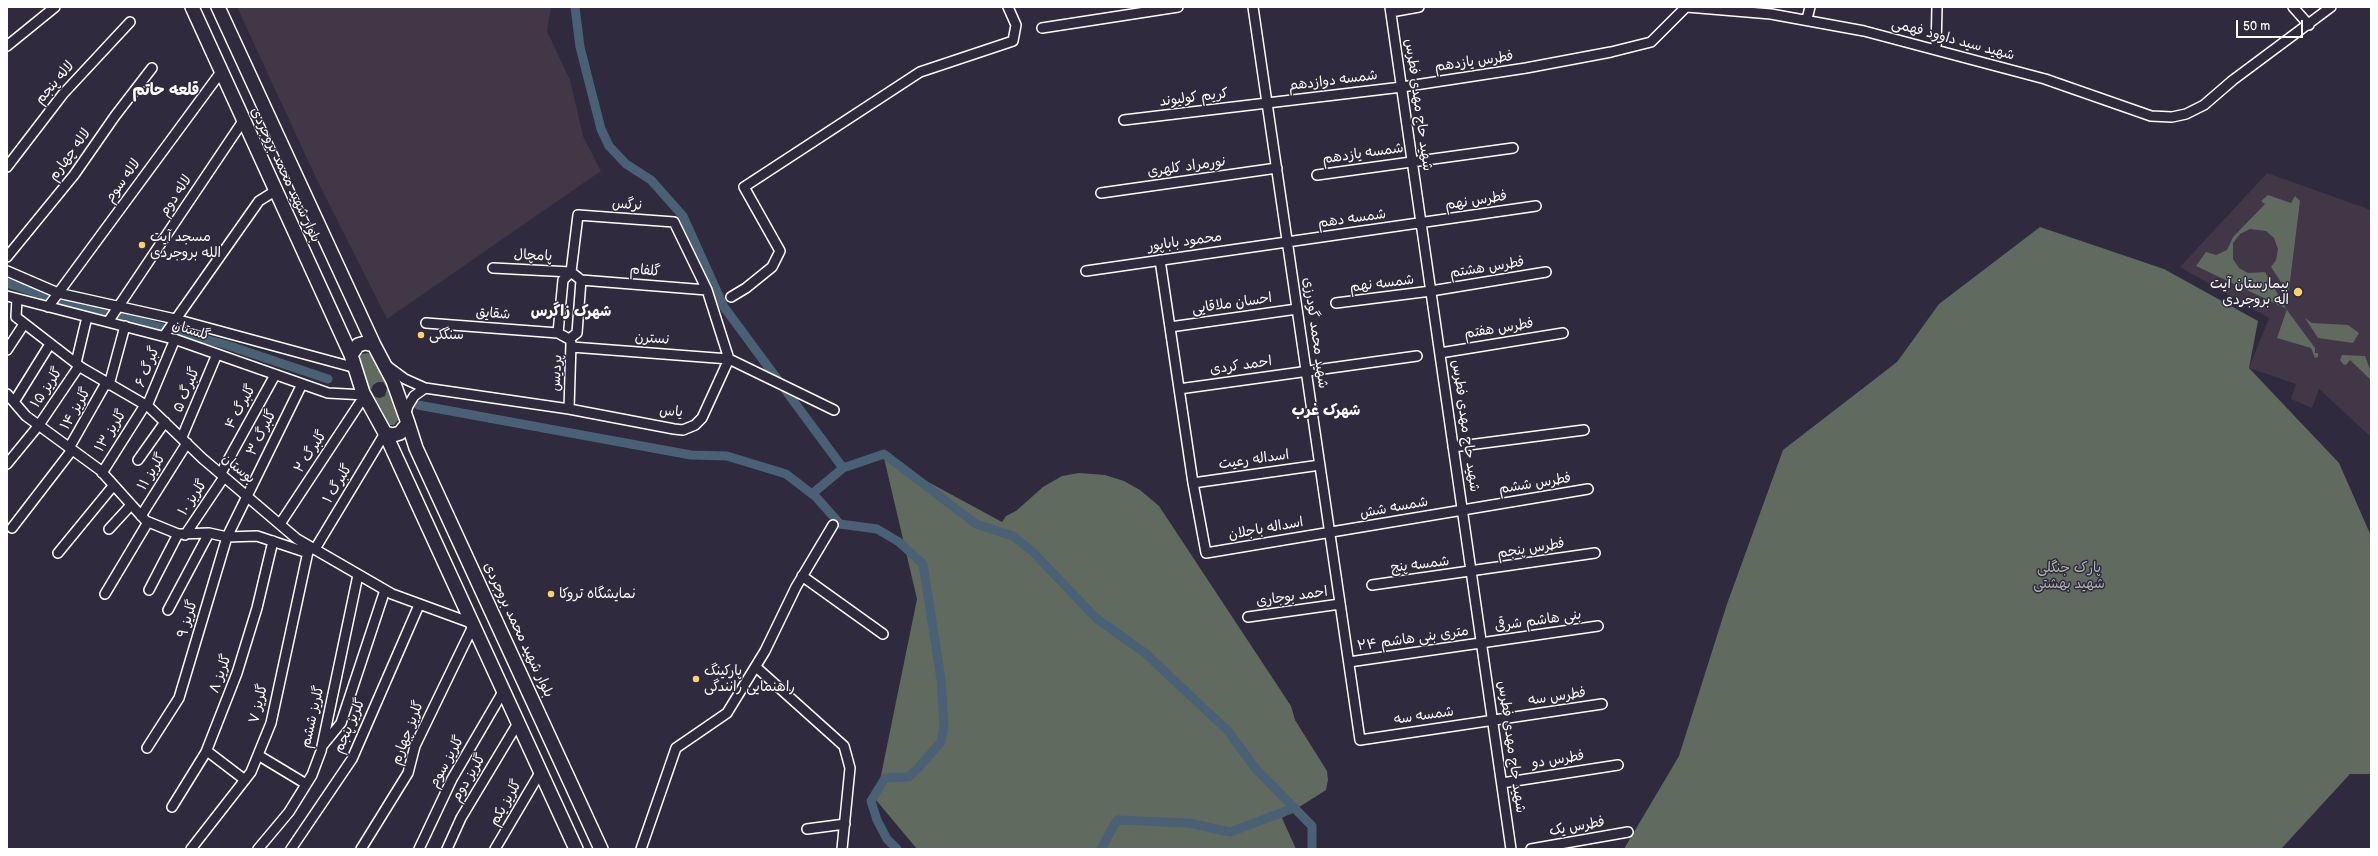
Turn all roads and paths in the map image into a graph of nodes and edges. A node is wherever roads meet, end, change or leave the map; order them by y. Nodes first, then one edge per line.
1 (55, 7) edge
2 (192, 7) edge
3 (218, 7) edge
4 (1008, 7) edge
5 (1178, 7) edge
6 (1253, 7) edge
7 (1419, 7) edge
8 (1687, 7) edge
9 (1714, 7) edge
10 (1763, 7) edge
11 (1810, 7) edge
12 (1937, 7) edge
13 (2293, 7) edge
14 (2331, 7) edge
15 (1391, 9) edge
16 (1771, 14) junction
17 (1807, 19) junction
18 (130, 22) dead end
19 (2309, 25) junction
20 (1042, 28) dead end
21 (7, 46) edge
22 (1936, 50) junction
23 (152, 68) dead end
24 (221, 72) junction
25 (1402, 86) junction
26 (1267, 103) junction
27 (1124, 120) dead end
28 (243, 121) junction
29 (1514, 148) dead end
30 (1412, 161) junction
31 (7, 167) edge
32 (1277, 168) junction
33 (1317, 175) dead end
34 (275, 191) junction
35 (1101, 194) dead end
36 (1536, 206) dead end
37 (1421, 223) junction
38 (1287, 242) junction
39 (7, 257) edge
40 (1160, 260) junction
41 (493, 268) dead end
42 (7, 271) edge
43 (1086, 271) dead end
44 (571, 272) junction
45 (1546, 272) dead end
46 (581, 280) junction
47 (707, 290) junction
48 (1431, 291) junction
49 (58, 293) junction
50 (7, 296) edge
51 (731, 297) dead end
52 (17, 299) junction
53 (1336, 303) dead end
54 (48, 306) junction
55 (119, 306) junction
56 (1297, 309) junction
57 (87, 317) junction
58 (175, 319) junction
59 (108, 322) junction
60 (426, 323) dead end
61 (24, 324) junction
62 (126, 326) junction
63 (1170, 327) junction
64 (558, 333) junction
65 (1563, 333) dead end
66 (164, 336) junction
67 (175, 339) junction
68 (571, 343) junction
69 (50, 344) junction
70 (374, 345) junction
71 (7, 350) edge
72 (1440, 353) junction
73 (217, 354) junction
74 (351, 355) junction
75 (1417, 356) dead end
76 (729, 359) junction
77 (383, 362) junction
78 (77, 364) junction
79 (356, 368) junction
80 (1306, 370) junction
81 (275, 375) junction
82 (108, 384) junction
83 (302, 384) junction
84 (425, 388) junction
85 (1179, 389) junction
86 (7, 394) edge
87 (365, 395) junction
88 (14, 402) junction
89 (146, 406) junction
90 (568, 409) junction
91 (834, 410) dead end
92 (407, 420) junction
93 (165, 422) junction
94 (39, 425) junction
95 (1584, 430) dead end
96 (385, 433) junction
97 (185, 440) junction
98 (1454, 447) junction
99 (70, 449) junction
100 (138, 460) dead end
101 (7, 464) edge
102 (1320, 465) junction
103 (102, 473) junction
104 (223, 475) junction
105 (1193, 483) junction
106 (113, 486) junction
107 (1588, 489) dead end
108 (247, 494) junction
109 (130, 505) junction
110 (1462, 510) junction
111 (141, 516) junction
112 (148, 522) junction
113 (280, 524) junction
114 (833, 525) dead end
115 (12, 528) dead end
116 (109, 529) dead end
117 (209, 533) junction
118 (1330, 533) junction
119 (182, 534) junction
120 (227, 537) junction
121 (273, 541) junction
122 (311, 549) junction
123 (58, 553) dead end
124 (1595, 553) dead end
125 (1472, 573) junction
126 (358, 575) junction
127 (802, 576) junction
128 (1372, 585) dead end
129 (149, 590) dead end
130 (385, 590) junction
131 (105, 594) dead end
132 (1340, 604) junction
133 (419, 605) junction
134 (168, 610) dead end
135 (1248, 617) dead end
136 (474, 624) junction
137 (1598, 626) dead end
138 (883, 634) dead end
139 (1482, 643) junction
140 (1349, 662) junction
141 (756, 667) junction
142 (504, 690) junction
143 (1602, 704) dead end
144 (1493, 721) junction
145 (518, 723) junction
146 (1360, 740) joint
147 (322, 747) junction
148 (147, 748) dead end
149 (207, 751) junction
150 (258, 755) junction
151 (1618, 765) dead end
152 (541, 771) junction
153 (245, 780) junction
154 (1502, 783) junction
155 (306, 784) junction
156 (172, 807) dead end
157 (845, 824) junction
158 (807, 829) dead end
159 (1628, 832) dead end
160 (191, 849) edge
161 (258, 849) edge
162 (291, 849) edge
163 (361, 849) edge
164 (420, 849) edge
165 (447, 849) edge
166 (495, 849) edge
167 (576, 849) edge
168 (601, 849) edge
169 (641, 849) edge
170 (842, 849) edge
171 (1511, 849) edge
172 (1531, 849) edge

1 - 21 street
2 - 24 highway, بلوار شهید محمد بروجردی
3 - 70 highway, بلوار شهید محمد بروجردی
4 - 51 street
5 - 20 street
6 - 26 street, شهید محمد گودرزی
7 - 15 street
8 - 9 street, شهید سید داوود فهمی
8 - 25 street, فطرس یازدهم
9 - 16 street, شهید سید داوود فهمی
10 - 16 street
11 - 17 street
12 - 22 street
13 - 19 street
14 - 19 street, شهید سید داوود فهمی
15 - 25 street, شهید حاج مهدی فطرس
16 - 17 street, شهید سید داوود فهمی
17 - 22 street, شهید سید داوود فهمی
18 - 31 street, لاله پنجم
19 - 22 street, شهید سید داوود فهمی
23 - 39 street, لاله چهارم
24 - 28 highway, بلوار شهید محمد بروجردی
24 - 49 street, لاله سوم
25 - 26 street, شمسه دوازدهم
25 - 30 street, شهید حاج مهدی فطرس
26 - 27 street, کریم کولیوند
26 - 32 street, شهید محمد گودرزی
28 - 34 highway, بلوار شهید محمد بروجردی
28 - 55 street, لاله دوم
29 - 30 street, شمسه یازدهم
30 - 33 street, شمسه یازدهم
30 - 37 street, شهید حاج مهدی فطرس
32 - 35 street, نورمراد کلهری
32 - 38 street, شهید محمد گودرزی
34 - 58 street
34 - 74 highway, بلوار شهید محمد بروجردی
36 - 37 street, فطرس نهم
37 - 38 street, شمسه دهم
37 - 48 street, شهید حاج مهدی فطرس
38 - 40 street, محمود باباپور
38 - 56 street, شهید محمد گودرزی
40 - 43 street, محمود باباپور
40 - 63 street
41 - 44 street, پامچال
42 - 49 street, گلستان
44 - 46 street
44 - 47 street, نرگس
44 - 64 street
45 - 48 street, فطرس هشتم
46 - 47 street, گلفام
46 - 68 street, پردیس
47 - 76 street
48 - 53 street, شمسه نهم
48 - 72 street, شهید حاج مهدی فطرس
49 - 54 street, لاله سوم
49 - 55 street, گلستان
50 - 52 street, گلستان
52 - 54 street, گلستان
52 - 61 street, بوستان
54 - 57 street, گلستان
55 - 58 street, گلستان
55 - 59 street, لاله دوم
56 - 63 street, احسان ملاقایی
56 - 80 street, شهید محمد گودرزی
57 - 59 street, گلستان
57 - 78 street
58 - 66 street
58 - 79 street, گلستان
59 - 62 street, گلستان
60 - 64 street, شقایق
61 - 69 street, بوستان
61 - 71 street
62 - 66 street, گلستان
62 - 82 street, گلریز ۱۴
63 - 85 street
64 - 68 street, پردیس
65 - 72 street, فطرس هفتم
66 - 67 street, گلستان
67 - 73 street, گلستان
67 - 89 street, گبرگ ۶
68 - 76 street, نسترن
68 - 90 street, پردیس
69 - 78 street, بوستان
69 - 88 street
70 - 74 highway
70 - 77 highway, بلوار شهید محمد بروجردی
72 - 98 street, شهید حاج مهدی فطرس
73 - 81 street, گلستان
73 - 97 street, گلبرگ ۵
74 - 79 highway, بلوار شهید محمد بروجردی
75 - 80 street, احمد کردی
76 - 90 street, یاس
76 - 91 street
77 - 84 street, یاس
77 - 92 highway, بلوار شهید محمد بروجردی
78 - 82 street, بوستان
78 - 94 street, گلریز ۱۵
79 - 87 highway, بلوار شهید محمد بروجردی
80 - 85 street, احمد کردی
80 - 102 street, شهید محمد گودرزی
81 - 83 street, گلستان
81 - 104 street, گلبرگ ۴
82 - 89 street, بوستان
82 - 99 street, گلریز ۱۴
83 - 87 street, گلستان
83 - 108 street, گلبرگ ۳
84 - 90 street, یاس
84 - 92 street
85 - 105 street
86 - 88 street
87 - 96 highway, بلوار شهید محمد بروجردی
87 - 113 street, گلبرگ ۲
88 - 94 street
89 - 93 street, بوستان
89 - 103 street, گلریز ۱۳
92 - 96 highway
92 - 168 highway, بلوار شهید محمد بروجردی
93 - 97 street, بوستان
93 - 100 street
94 - 99 street
94 - 101 street, گلریز ۱۵
95 - 98 street
96 - 122 street, گلبرگ ۱
96 - 136 highway
97 - 104 street, بوستان
97 - 111 street, گلریز ۱۱
98 - 110 street, شهید حاج مهدی فطرس
99 - 103 street
99 - 115 street, گلریز ۱۴
102 - 105 street, اسداله رعیت
102 - 118 street, شهید محمد گودرزی
103 - 106 street
104 - 108 street, بوستان
104 - 119 street, گلریز ۱۰
105 - 118 street, اسداله باجلان
106 - 109 street
106 - 123 street
107 - 110 street, فطرس ششم
108 - 113 street, بوستان
108 - 120 street, گلریز ۹
109 - 111 street
109 - 116 street
110 - 118 street, شمسه شش
110 - 125 street, شهید حاج مهدی فطرس
111 - 112 street
112 - 119 street
112 - 131 street
113 - 122 street, بوستان
114 - 127 street
117 - 119 street
117 - 120 street
117 - 134 street
118 - 132 street, شهید محمد گودرزی
119 - 129 street, گلریز ۱۰
120 - 121 street
120 - 148 street, گلریز ۹
121 - 122 street
121 - 149 street, گلریز ۸
122 - 126 street, بوستان
122 - 150 street, گلریز ۷
124 - 125 street, فطرس پنجم
125 - 128 street, شمسه پنج
125 - 139 street, شهید حاج مهدی فطرس
126 - 130 street, بوستان
126 - 147 street, گلریز ششم
127 - 138 street
127 - 141 street
130 - 133 street, بوستان
130 - 147 street
132 - 135 street, احمد بوجاری
132 - 140 street, شهید محمد گودرزی
133 - 136 street, بوستان
133 - 162 street, گلریز پنجم
136 - 142 highway
136 - 163 street, گلریز چهارم
137 - 139 street, بنی هاشم شرقی
139 - 140 street, ۲۴ متری بنی هاشم
139 - 144 street, شهید حاج مهدی فطرس
140 - 146 street, شهید محمد گودرزی
141 - 157 street
141 - 169 street
142 - 145 highway
142 - 164 street, گلریز سوم
143 - 144 street, فطرس سه
144 - 146 street, شمسه سه
144 - 154 street, شهید حاج مهدی فطرس
145 - 152 highway
145 - 165 street, گلریز دوم
147 - 155 street, گلریز ششم
149 - 153 street
149 - 156 street, گلریز ۸
150 - 153 street, گلریز ۷
150 - 155 street
151 - 154 street, فطرس دو
152 - 166 street, گلریز یکم
152 - 167 highway
153 - 160 street, گلریز ۷
154 - 171 street, شهید حاج مهدی فطرس
155 - 161 street, گلریز ششم
157 - 158 street
157 - 170 street
159 - 172 street, فطرس یک

